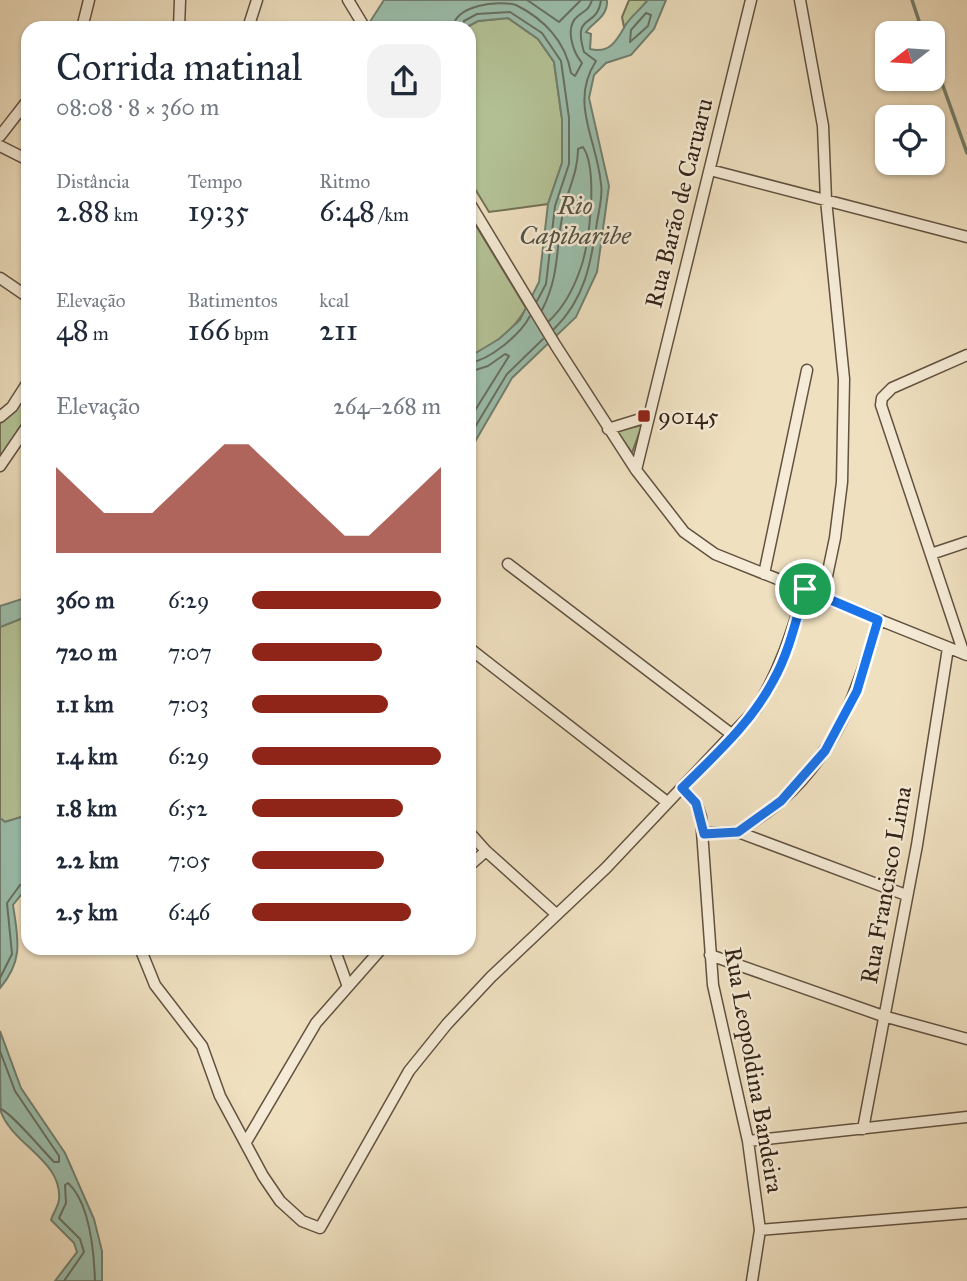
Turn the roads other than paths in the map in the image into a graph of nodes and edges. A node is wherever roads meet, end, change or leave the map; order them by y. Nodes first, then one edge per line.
1 (89, 0) edge
2 (180, 0) edge
3 (751, 0) edge
4 (800, 0) edge
5 (254, 1) edge
6 (349, 2) edge
7 (84, 21) edge
8 (179, 21) edge
9 (250, 21) edge
10 (361, 21) edge
11 (21, 109) edge
12 (0, 136) edge
13 (0, 146) edge
14 (21, 156) edge
15 (710, 170) junction
16 (826, 200) junction
17 (476, 214) edge
18 (967, 237) edge
19 (0, 278) edge
20 (21, 292) edge
21 (967, 355) edge
22 (807, 370) dead end
23 (21, 393) edge
24 (647, 417) junction
25 (0, 418) edge
26 (608, 429) junction
27 (21, 435) edge
28 (0, 466) edge
29 (636, 470) junction
30 (967, 542) edge
31 (931, 554) junction
32 (509, 564) dead end
33 (764, 574) junction
34 (805, 589) junction
35 (823, 595) junction
36 (878, 620) junction
37 (948, 648) junction
38 (476, 653) edge
39 (965, 654) edge
40 (734, 736) junction
41 (682, 788) junction
42 (667, 802) junction
43 (738, 832) junction
44 (704, 834) junction
45 (476, 840) edge
46 (486, 851) junction
47 (476, 860) edge
48 (906, 895) junction
49 (556, 914) junction
50 (143, 955) edge
51 (337, 955) edge
52 (375, 955) edge
53 (710, 955) junction
54 (347, 984) junction
55 (883, 1016) junction
56 (967, 1039) edge
57 (967, 1117) edge
58 (863, 1129) junction
59 (748, 1141) junction
60 (246, 1142) junction
61 (967, 1213) edge
62 (760, 1230) junction
63 (752, 1281) edge

1 - 7 street
2 - 8 street
3 - 15 street, Rua Barão de Caruaru
4 - 16 street
5 - 9 street
6 - 10 street
11 - 12 street
13 - 14 street
15 - 16 street
15 - 24 street, Rua Barão de Caruaru
16 - 18 street
16 - 35 street
17 - 26 street
19 - 20 street
21 - 31 street
22 - 33 street
23 - 25 street
24 - 26 street
24 - 29 street, Rua Barão de Caruaru
26 - 29 street
27 - 28 street
29 - 33 street
30 - 31 street
31 - 39 street
32 - 40 street
33 - 34 street
34 - 35 street
34 - 40 street
35 - 36 street
36 - 37 street
36 - 43 street
37 - 39 street
37 - 48 street, Rua Francisco Lima
38 - 42 street
40 - 41 street
41 - 42 street
41 - 44 street, Rua Leopoldina Bandeira
42 - 49 street
43 - 44 street
43 - 48 street
44 - 53 street, Rua Leopoldina Bandeira
45 - 46 street
46 - 47 street
46 - 49 street
48 - 55 street, Rua Francisco Lima
49 - 60 street
50 - 60 street
51 - 54 street
52 - 54 street
53 - 55 street
53 - 59 street, Rua Leopoldina Bandeira
54 - 60 street
55 - 56 street
55 - 58 street, Rua Francisco Lima
57 - 58 street
58 - 59 street
59 - 62 street, Rua Leopoldina Bandeira
61 - 62 street
62 - 63 street, Rua Leopoldina Bandeira

